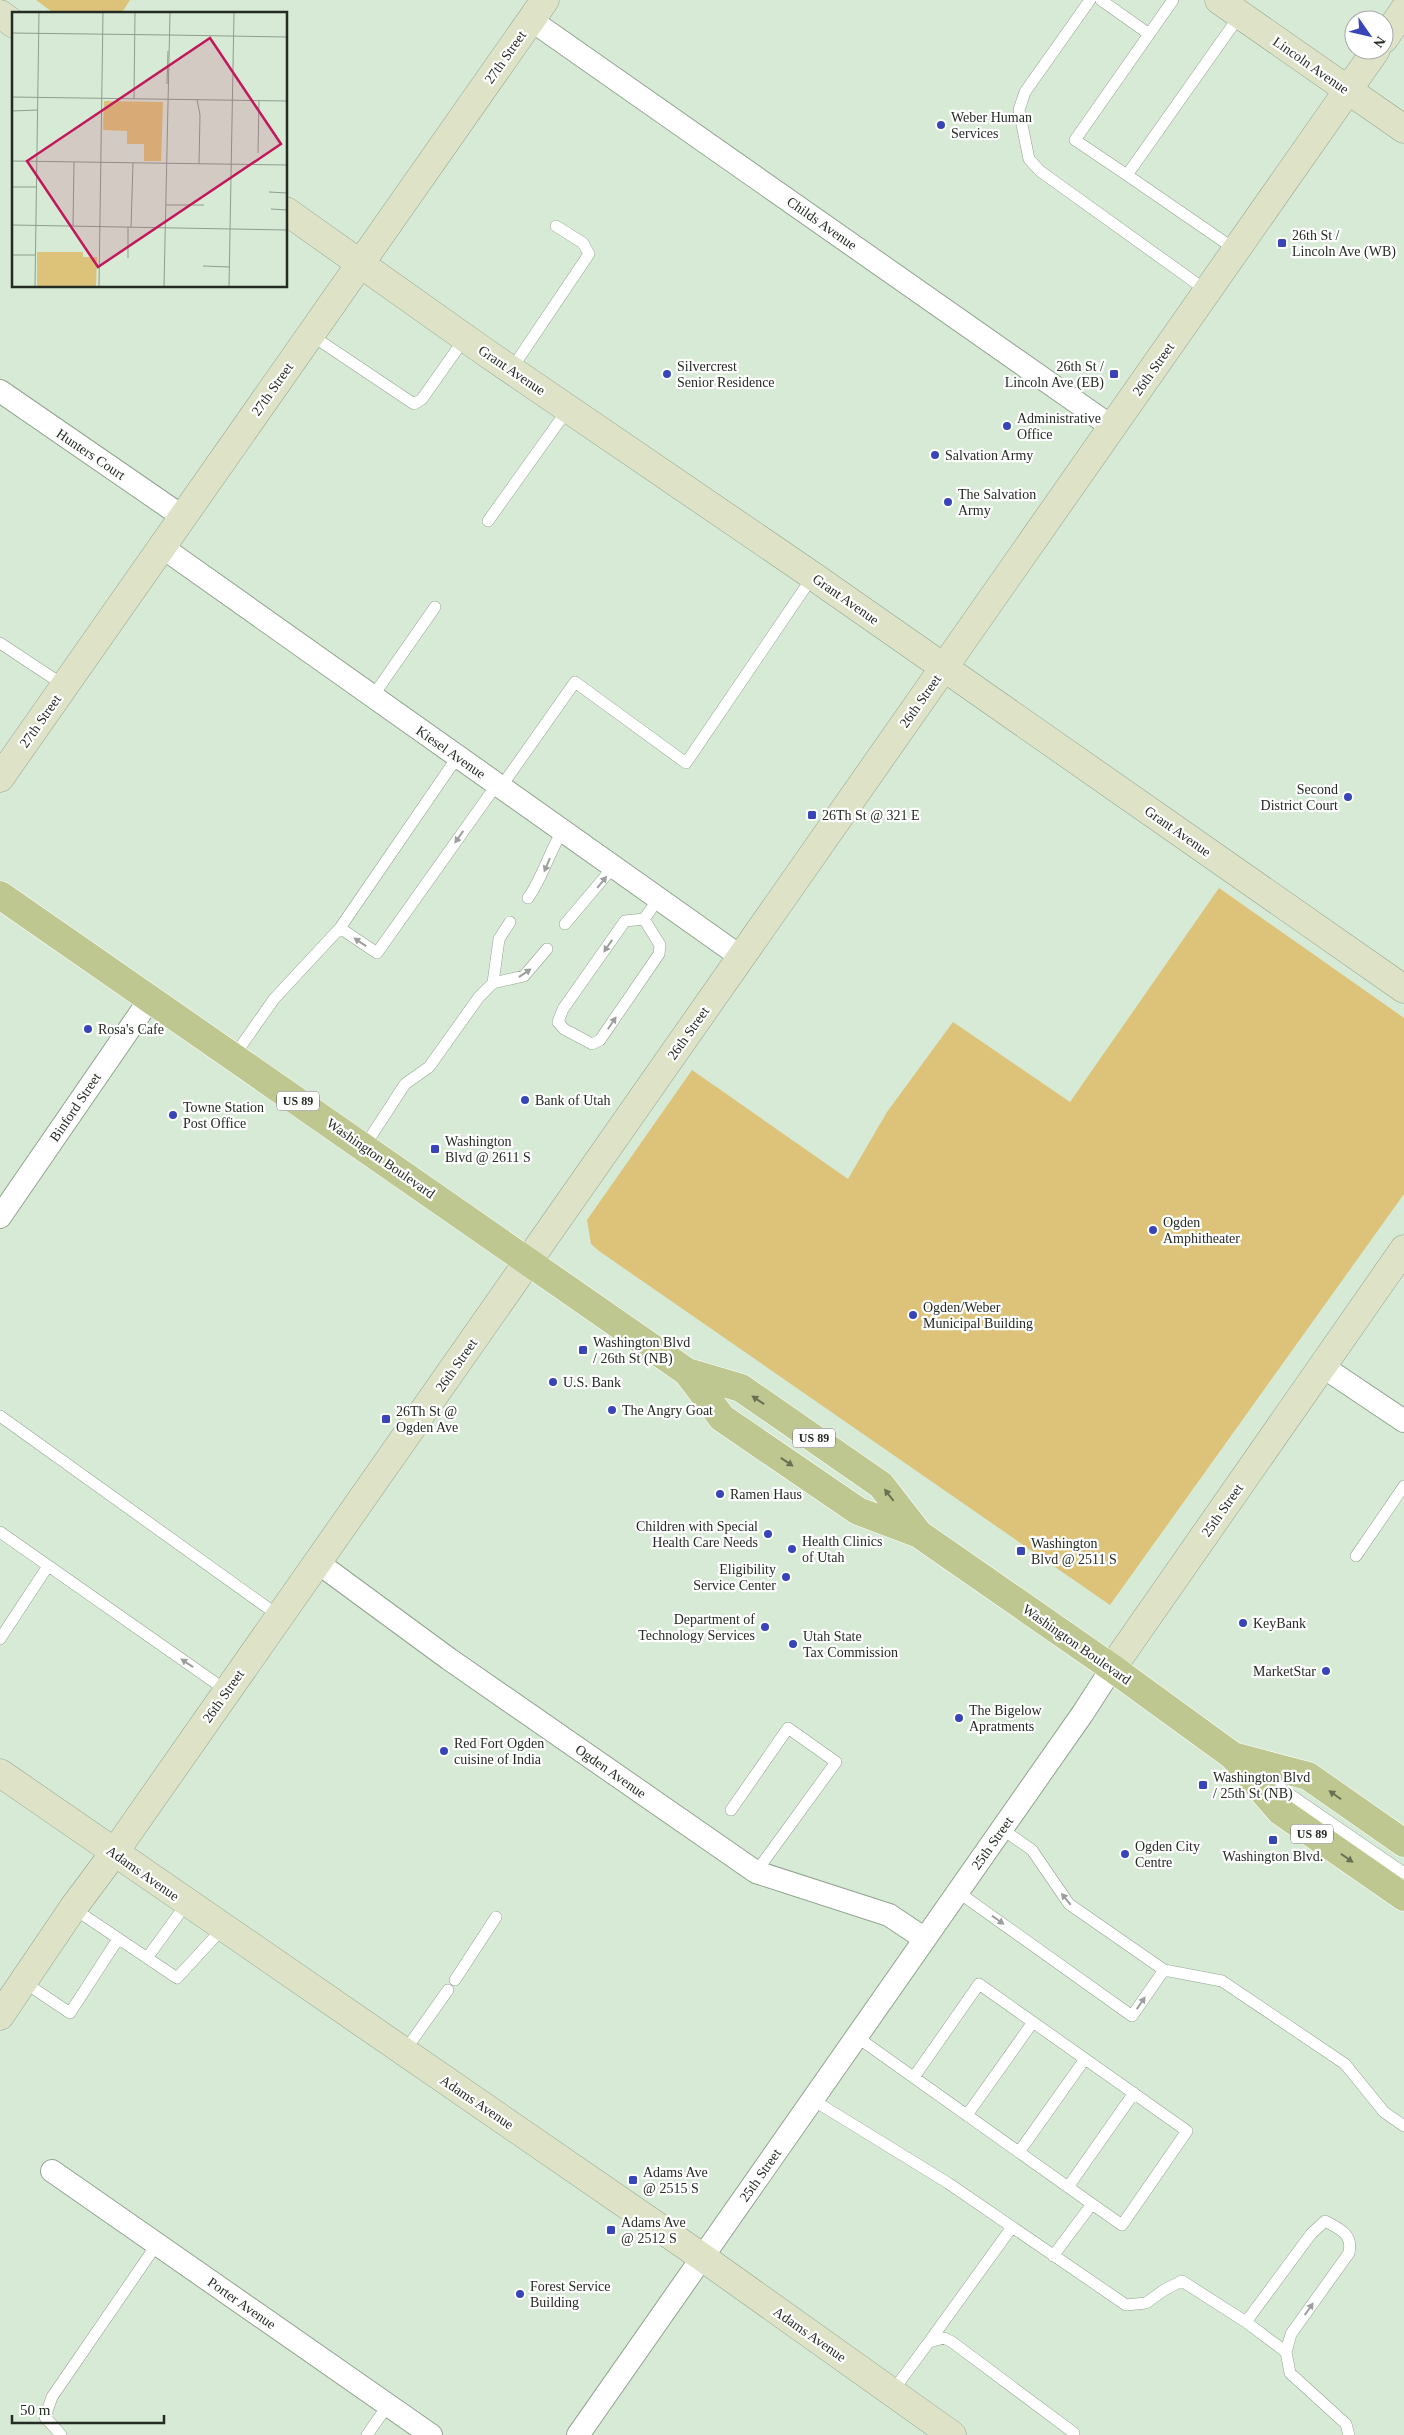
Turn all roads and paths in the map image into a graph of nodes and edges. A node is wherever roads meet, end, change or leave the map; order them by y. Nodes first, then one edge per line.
1 (1090, 0) edge
2 (1101, 0) edge
3 (1173, 0) edge
4 (1229, 7) edge
5 (538, 10) edge
6 (1404, 10) edge
7 (0, 14) edge
8 (12, 23) edge
9 (1394, 24) edge
10 (1149, 34) junction
11 (1369, 60) edge
12 (1348, 90) junction
13 (1404, 129) edge
14 (1127, 175) junction
15 (288, 212) edge
16 (556, 226) dead end
17 (1236, 250) junction
18 (360, 263) junction
19 (1207, 291) junction
20 (310, 335) junction
21 (465, 338) junction
22 (511, 370) junction
23 (0, 392) edge
24 (569, 408) junction
25 (1112, 427) junction
26 (183, 517) junction
27 (488, 521) dead end
28 (162, 547) junction
29 (813, 576) junction
30 (435, 607) dead end
31 (0, 643) edge
32 (944, 668) junction
33 (64, 686) junction
34 (372, 696) junction
35 (458, 756) junction
36 (0, 778) edge
37 (499, 786) junction
38 (563, 830) junction
39 (614, 866) junction
40 (0, 895) edge
41 (528, 898) dead end
42 (659, 898) junction
43 (644, 919) junction
44 (510, 922) dead end
45 (565, 924) dead end
46 (340, 928) junction
47 (547, 949) dead end
48 (741, 957) junction
49 (493, 983) junction
50 (1404, 989) edge
51 (150, 999) junction
52 (234, 1056) junction
53 (364, 1147) junction
54 (0, 1217) edge
55 (1404, 1249) edge
56 (528, 1260) junction
57 (1322, 1366) junction
58 (0, 1416) edge
59 (1404, 1421) edge
60 (1404, 1486) edge
61 (0, 1532) edge
62 (1356, 1556) dead end
63 (317, 1562) junction
64 (48, 1566) junction
65 (279, 1616) junction
66 (0, 1639) edge
67 (1112, 1668) junction
68 (227, 1691) junction
69 (1233, 1756) junction
70 (0, 1773) edge
71 (731, 1810) dead end
72 (1002, 1829) junction
73 (1404, 1843) edge
74 (114, 1853) junction
75 (756, 1872) junction
76 (1404, 1873) edge
77 (958, 1892) junction
78 (1404, 1897) edge
79 (187, 1903) junction
80 (73, 1908) junction
81 (496, 1917) dead end
82 (223, 1928) junction
83 (925, 1938) junction
84 (118, 1939) junction
85 (147, 1958) junction
86 (1164, 1970) junction
87 (455, 1980) dead end
88 (24, 1982) junction
89 (448, 1990) dead end
90 (0, 2016) edge
91 (1033, 2022) junction
92 (857, 2037) junction
93 (404, 2052) junction
94 (1085, 2058) junction
95 (914, 2078) junction
96 (1134, 2093) junction
97 (813, 2100) junction
98 (966, 2115) junction
99 (1404, 2126) edge
100 (1019, 2152) junction
101 (52, 2171) dead end
102 (1068, 2187) junction
103 (1092, 2204) junction
104 (1012, 2227) junction
105 (157, 2244) junction
106 (1053, 2256) junction
107 (702, 2257) junction
108 (1246, 2322) junction
109 (929, 2342) junction
110 (1286, 2352) junction
111 (892, 2392) junction
112 (388, 2405) junction
113 (1073, 2434) edge
114 (61, 2435) edge
115 (367, 2435) edge
116 (431, 2435) edge
117 (578, 2435) edge
118 (952, 2435) edge
119 (1349, 2435) edge

1 - 19 lane
2 - 10 lane
3 - 10 lane
4 - 12 street, Lincoln Avenue
4 - 14 lane
5 - 18 street, 27th Street
5 - 25 street, Childs Avenue
6 - 9 street
7 - 8 street
10 - 14 lane
11 - 12 street, 26th Street
12 - 13 street, Lincoln Avenue
12 - 17 street, 26th Street
14 - 17 lane
15 - 18 street, Grant Avenue
16 - 22 lane
17 - 19 street, 26th Street
18 - 20 street, 27th Street
18 - 21 street, Grant Avenue
19 - 25 street, 26th Street
20 - 21 lane
20 - 26 street, 27th Street
21 - 22 street, Grant Avenue
22 - 24 street, Grant Avenue
23 - 26 street, Hunters Court
24 - 27 lane
24 - 29 street, Grant Avenue
25 - 32 street, 26th Street
26 - 28 street, 27th Street
28 - 33 street, 27th Street
28 - 34 street, Kiesel Avenue
29 - 32 street, Grant Avenue
29 - 37 lane
30 - 34 lane
31 - 33 lane
32 - 48 street, 26th Street
32 - 50 street, Grant Avenue
33 - 36 street, 27th Street
34 - 35 street, Kiesel Avenue
35 - 37 street, Kiesel Avenue
35 - 46 lane
37 - 38 street, Kiesel Avenue
37 -> 46 lane
38 - 39 street, Kiesel Avenue
38 -> 41 lane
39 - 42 street, Kiesel Avenue
45 -> 39 lane
40 - 51 main road, Washington Boulevard / US 89
42 - 43 lane
42 - 48 street, Kiesel Avenue
43 -> 43 lane
44 - 49 lane
46 - 52 lane
49 -> 47 lane
48 - 56 street, 26th Street
49 - 53 lane
51 - 52 main road, Washington Boulevard / US 89
51 - 54 street, Binford Street
52 - 53 main road, Washington Boulevard / US 89
53 - 56 main road, Washington Boulevard / US 89
55 - 57 street, 25th Street
56 - 63 street, 26th Street
56 - 67 main road, Washington Boulevard / US 89
57 - 59 street
57 - 67 street, 25th Street
58 - 65 lane
60 - 62 lane
61 - 64 lane
63 - 65 street, 26th Street
63 - 75 street, Ogden Avenue
64 - 66 lane
68 -> 64 lane
65 - 68 street, 26th Street
67 - 69 main road, Washington Boulevard / US 89
67 - 72 street, 25th Street
68 - 74 street, 26th Street
73 -> 69 main road, Washington Boulevard / US 89
69 - 76 lane
69 -> 78 main road, Washington Boulevard / US 89
70 - 74 street, Adams Avenue
71 - 75 lane
72 - 77 street, 25th Street
86 -> 72 lane
74 - 79 street, Adams Avenue
74 - 80 street, 26th Street
75 - 83 street, Ogden Avenue
77 - 83 street, 25th Street
77 -> 86 lane
79 - 82 street, Adams Avenue
79 - 85 lane
80 - 84 lane
80 - 88 street, 26th Street
81 - 87 lane
82 - 85 lane
82 - 93 street, Adams Avenue
83 - 92 street, 25th Street
84 - 85 lane
84 - 88 lane
86 - 99 lane
88 - 90 street, 26th Street
89 - 93 lane
91 - 94 lane
91 - 95 lane
91 - 98 lane
92 - 95 lane
92 - 97 street, 25th Street
93 - 107 street, Adams Avenue
94 - 96 lane
94 - 100 lane
95 - 98 lane
96 - 102 lane
96 - 103 lane
97 - 104 lane
97 - 107 street, 25th Street
98 - 100 lane
100 - 102 lane
101 - 105 street, Porter Avenue
102 - 103 lane
103 - 106 lane
104 - 106 lane
104 - 109 lane
105 - 112 street, Porter Avenue
105 - 114 lane
106 - 108 lane
107 - 111 street, Adams Avenue
107 - 117 street, 25th Street
108 - 110 lane
110 -> 108 lane
109 - 111 lane
109 - 113 lane
110 - 119 lane
111 - 118 street, Adams Avenue
112 - 115 lane
112 - 116 street, Porter Avenue

